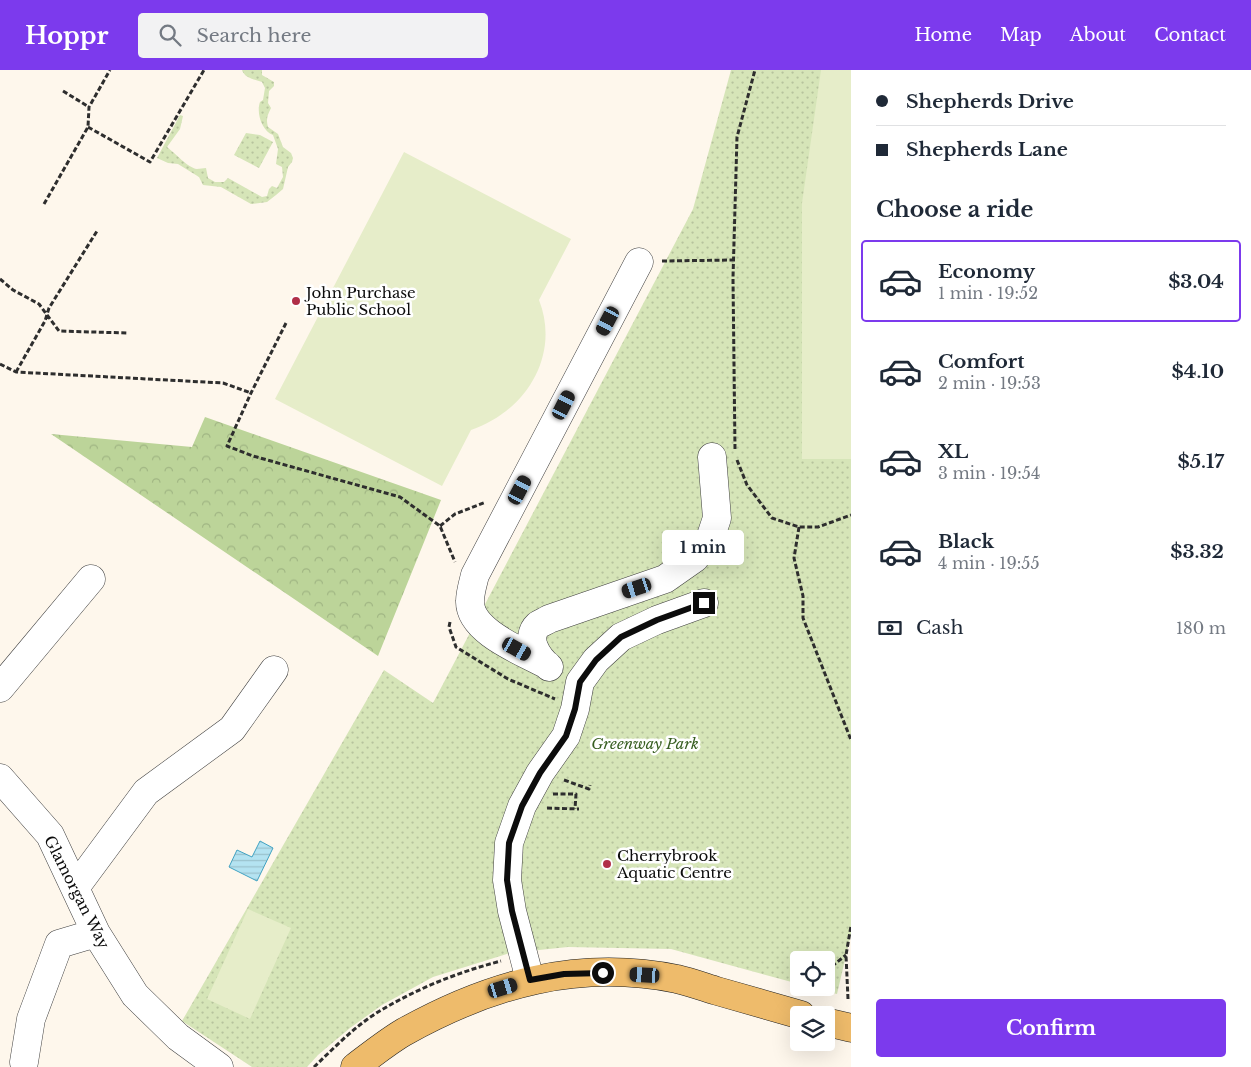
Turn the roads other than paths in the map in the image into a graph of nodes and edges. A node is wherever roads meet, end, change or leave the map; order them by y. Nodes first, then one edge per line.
1 (639, 262) road end
2 (712, 457) dead end
3 (90, 579) dead end
4 (704, 603) dead end
5 (547, 665) junction
6 (274, 670) dead end
7 (580, 682) junction
8 (0, 688) edge
9 (0, 778) edge
10 (75, 888) junction
11 (96, 933) junction
12 (530, 980) junction
13 (790, 1012) edge
14 (835, 1024) edge
15 (851, 1028) edge
16 (24, 1062) dead end
17 (218, 1067) edge
18 (355, 1067) edge

1 - 5 street
2 - 5 street
3 - 8 street
4 - 7 street
5 - 7 street
6 - 10 street
7 - 12 street
9 - 10 street, Glamorgan Way
10 - 11 street, Glamorgan Way
11 - 16 street
11 - 17 street, Glamorgan Way
12 - 13 main road
12 - 18 main road
14 - 15 main road

